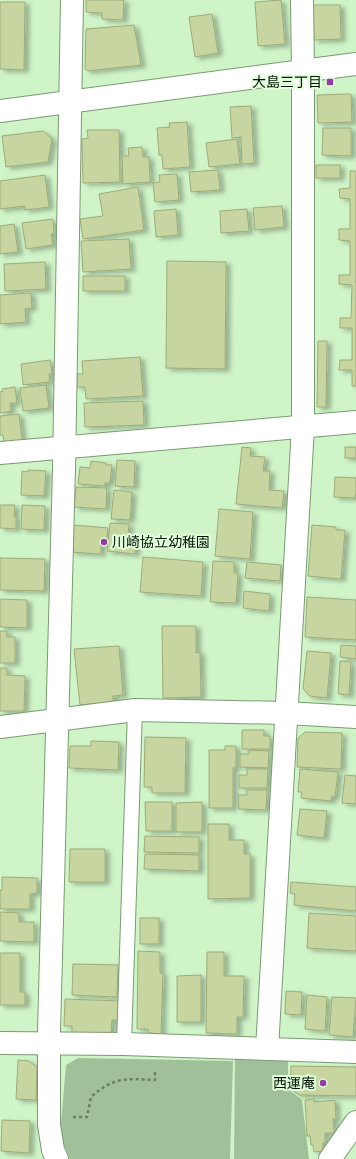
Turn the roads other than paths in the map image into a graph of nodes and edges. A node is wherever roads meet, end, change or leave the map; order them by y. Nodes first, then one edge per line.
1 (72, 0) edge
2 (302, 0) edge
3 (356, 64) edge
4 (303, 70) junction
5 (70, 101) junction
6 (0, 111) edge
7 (356, 422) edge
8 (303, 427) junction
9 (64, 448) junction
10 (0, 453) edge
11 (135, 710) junction
12 (286, 713) junction
13 (356, 717) edge
14 (58, 720) junction
15 (0, 727) edge
16 (0, 1043) edge
17 (49, 1044) junction
18 (124, 1044) junction
19 (267, 1048) junction
20 (356, 1052) edge
21 (356, 1122) edge
22 (57, 1159) edge
23 (330, 1159) edge

1 - 5 street
2 - 4 street
3 - 4 street
4 - 5 street
4 - 8 street
5 - 6 street
5 - 9 street
7 - 8 street
8 - 9 street
8 - 12 street
9 - 10 street
9 - 14 street
11 - 12 street
11 - 14 street
11 - 18 lane
12 - 13 street
12 - 19 street
14 - 15 street
14 - 17 street
16 - 17 street
17 - 18 street
17 - 22 street
18 - 19 street
19 - 20 street
21 - 23 street

